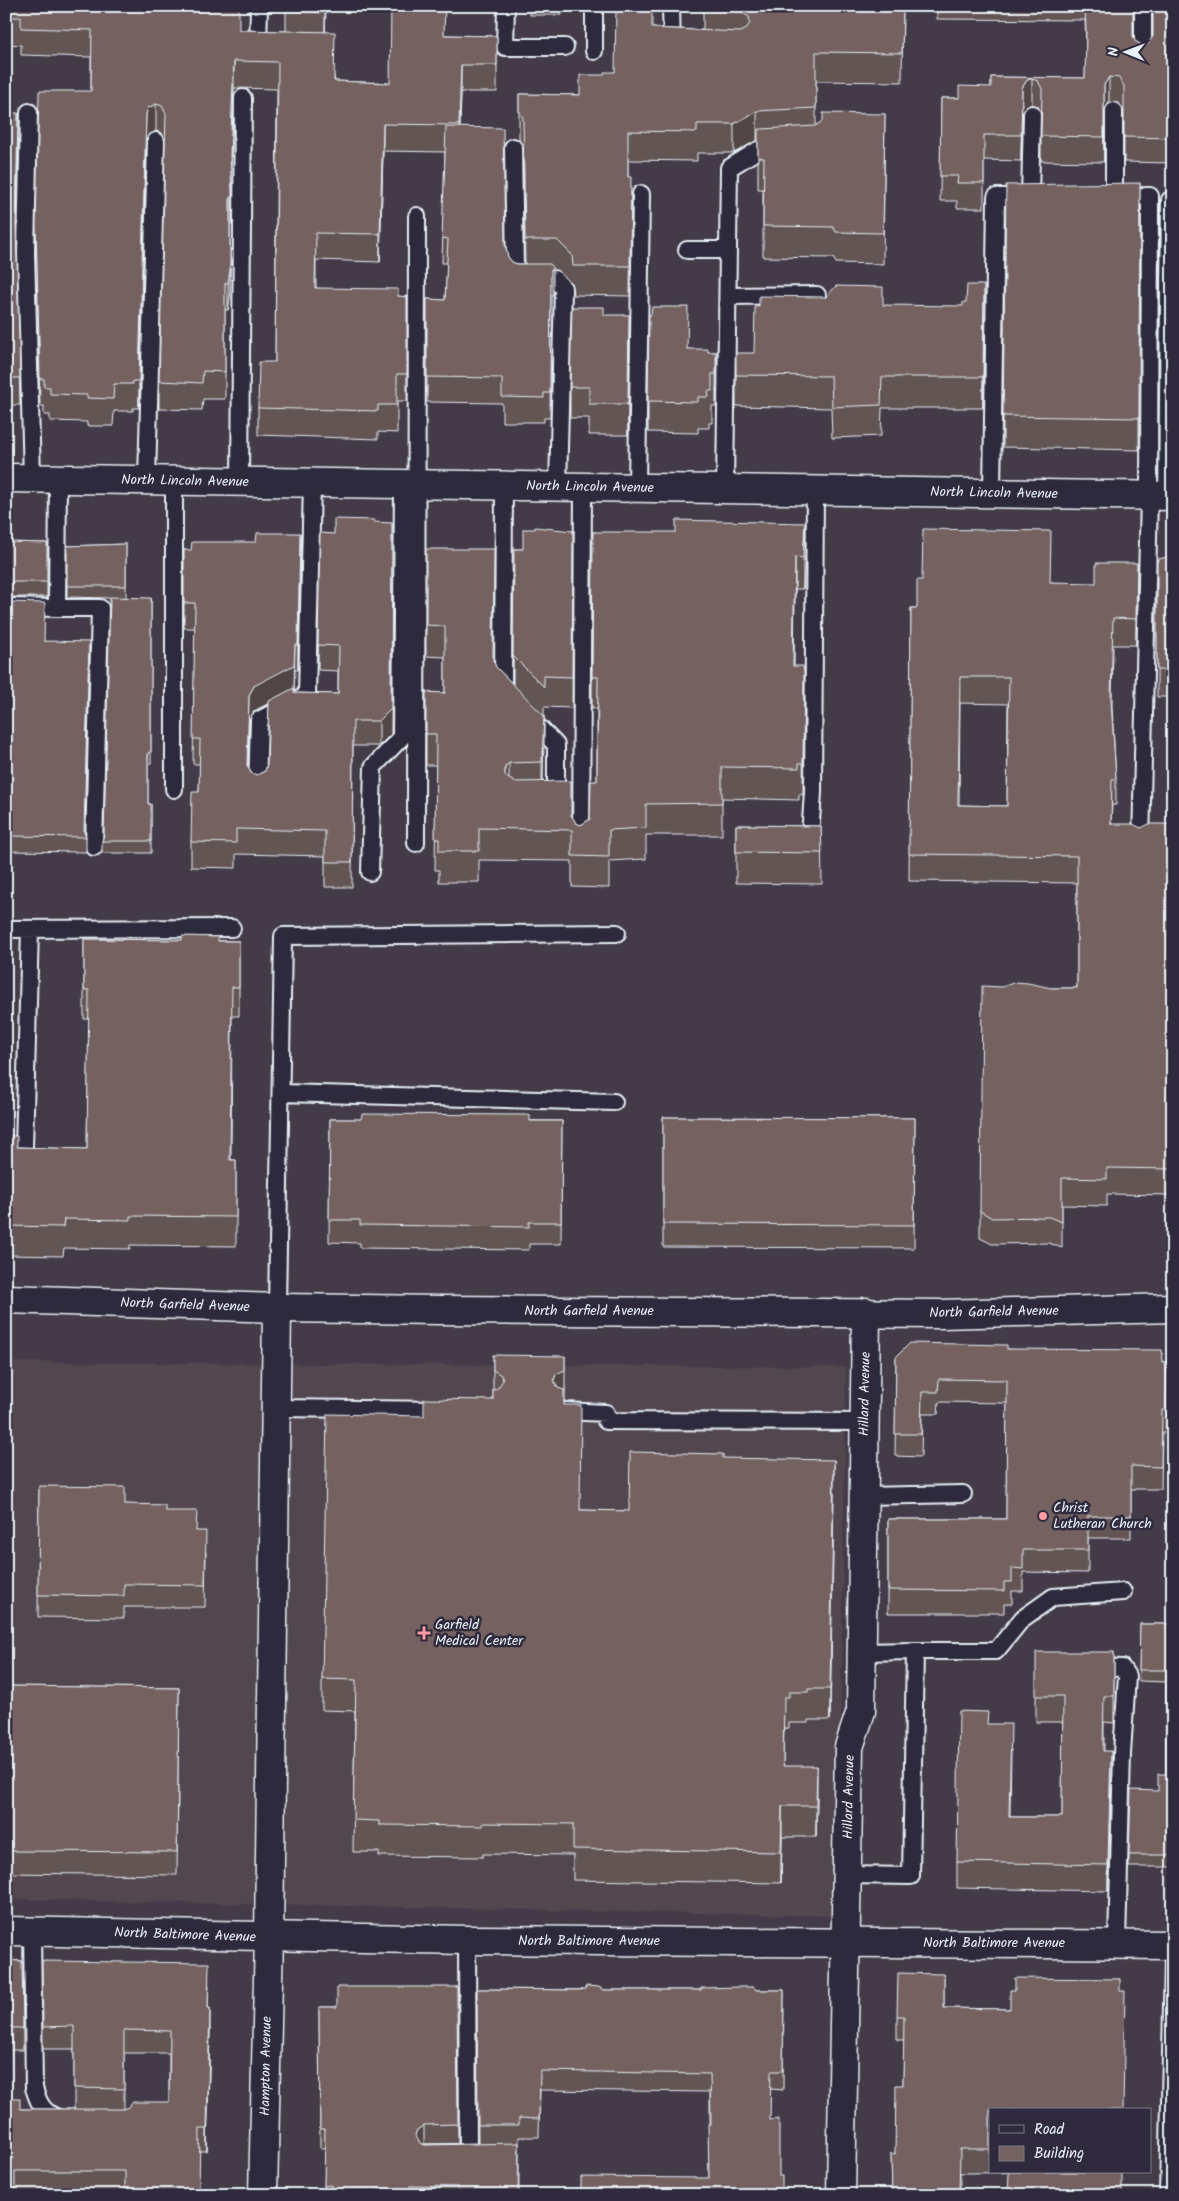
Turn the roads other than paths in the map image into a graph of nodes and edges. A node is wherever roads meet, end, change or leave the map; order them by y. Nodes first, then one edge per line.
1 (259, 6) edge
2 (506, 6) edge
3 (594, 6) edge
4 (671, 6) edge
5 (1143, 6) edge
6 (565, 46) dead end
7 (276, 48) edge
8 (690, 48) edge
9 (594, 51) dead end
10 (1143, 61) edge
11 (243, 98) dead end
12 (1114, 111) dead end
13 (30, 112) dead end
14 (1032, 114) dead end
15 (156, 141) dead end
16 (512, 147) dead end
17 (796, 148) edge
18 (641, 194) dead end
19 (1030, 196) junction
20 (1049, 197) edge
21 (1095, 197) edge
22 (1114, 197) junction
23 (1170, 200) dead end
24 (417, 216) dead end
25 (687, 250) dead end
26 (728, 250) junction
27 (816, 295) edge
28 (728, 296) junction
29 (19, 478) edge
30 (58, 479) junction
31 (147, 480) junction
32 (174, 481) junction
33 (240, 482) junction
34 (312, 483) junction
35 (410, 484) junction
36 (504, 485) junction
37 (571, 487) junction
38 (637, 488) junction
39 (725, 489) junction
40 (814, 490) junction
41 (992, 493) junction
42 (1163, 496) edge
43 (6, 607) edge
44 (57, 608) junction
45 (174, 789) dead end
46 (257, 790) edge
47 (539, 803) edge
48 (810, 837) edge
49 (416, 843) dead end
50 (1141, 845) edge
51 (581, 846) edge
52 (94, 847) dead end
53 (370, 872) dead end
54 (232, 928) dead end
55 (6, 929) edge
56 (30, 929) junction
57 (617, 933) dead end
58 (281, 1093) junction
59 (614, 1102) dead end
60 (6, 1146) edge
61 (6, 1299) edge
62 (277, 1308) junction
63 (1173, 1308) edge
64 (866, 1312) junction
65 (275, 1408) junction
66 (463, 1411) edge
67 (564, 1412) edge
68 (865, 1422) junction
69 (963, 1494) dead end
70 (864, 1496) junction
71 (1123, 1592) dead end
72 (915, 1651) junction
73 (861, 1652) junction
74 (1074, 1666) edge
75 (848, 1875) junction
76 (19, 1931) edge
77 (269, 1937) junction
78 (467, 1940) junction
79 (846, 1943) junction
80 (1117, 1943) junction
81 (1173, 1945) edge
82 (1173, 1958) edge
83 (77, 2122) edge
84 (451, 2154) edge
85 (468, 2154) junction
86 (487, 2154) edge
87 (263, 2195) edge
88 (841, 2195) edge
89 (1168, 2195) edge

1 - 7 lane
2 - 6 lane
3 - 9 lane
4 - 8 lane
5 - 10 lane
11 - 33 lane
12 - 22 lane
13 - 29 lane
14 - 19 lane
15 - 31 lane
16 - 37 lane
17 - 26 lane
18 - 38 lane
19 - 20 lane
19 - 41 lane
21 - 22 lane
22 - 42 lane
23 - 42 lane
24 - 35 lane
25 - 26 lane
26 - 28 lane
27 - 28 lane
28 - 39 lane
29 - 30 street, North Lincoln Avenue
30 - 31 street, North Lincoln Avenue
30 - 44 lane
31 - 32 street, North Lincoln Avenue
32 - 33 street, North Lincoln Avenue
32 - 45 lane
33 - 34 street, North Lincoln Avenue
34 - 35 street, North Lincoln Avenue
34 - 46 lane
35 - 36 street, North Lincoln Avenue
35 - 49 lane
35 - 53 lane
36 - 37 street, North Lincoln Avenue
36 - 47 lane
37 - 38 street, North Lincoln Avenue
37 - 51 lane
38 - 39 street, North Lincoln Avenue
39 - 40 street, North Lincoln Avenue
40 - 41 street, North Lincoln Avenue
40 - 48 lane
41 - 42 street, North Lincoln Avenue
42 - 50 lane
43 - 44 lane
44 - 52 lane
54 - 56 lane
55 - 56 lane
56 - 60 lane
57 - 58 lane
58 - 59 lane
58 - 62 lane
61 - 62 street, North Garfield Avenue
62 - 64 street, North Garfield Avenue
62 - 65 street
63 - 64 street, North Garfield Avenue
64 - 68 street, Hillard Avenue
65 - 66 lane
65 - 77 street
67 - 68 lane
68 - 70 street, Hillard Avenue
69 - 70 lane
70 - 73 street, Hillard Avenue
71 - 72 lane
72 - 73 lane
72 - 75 lane
73 - 75 street, Hillard Avenue
74 - 80 lane
75 - 79 street, Hillard Avenue
76 - 77 street, North Baltimore Avenue
76 - 83 lane
77 - 78 street, North Baltimore Avenue
77 - 87 street, Hampton Avenue
78 - 79 street, North Baltimore Avenue
78 - 85 lane
79 - 80 street, North Baltimore Avenue
79 - 88 street, Hillard Avenue
80 - 81 street, North Baltimore Avenue
82 - 89 lane
84 - 85 lane
85 - 86 lane

